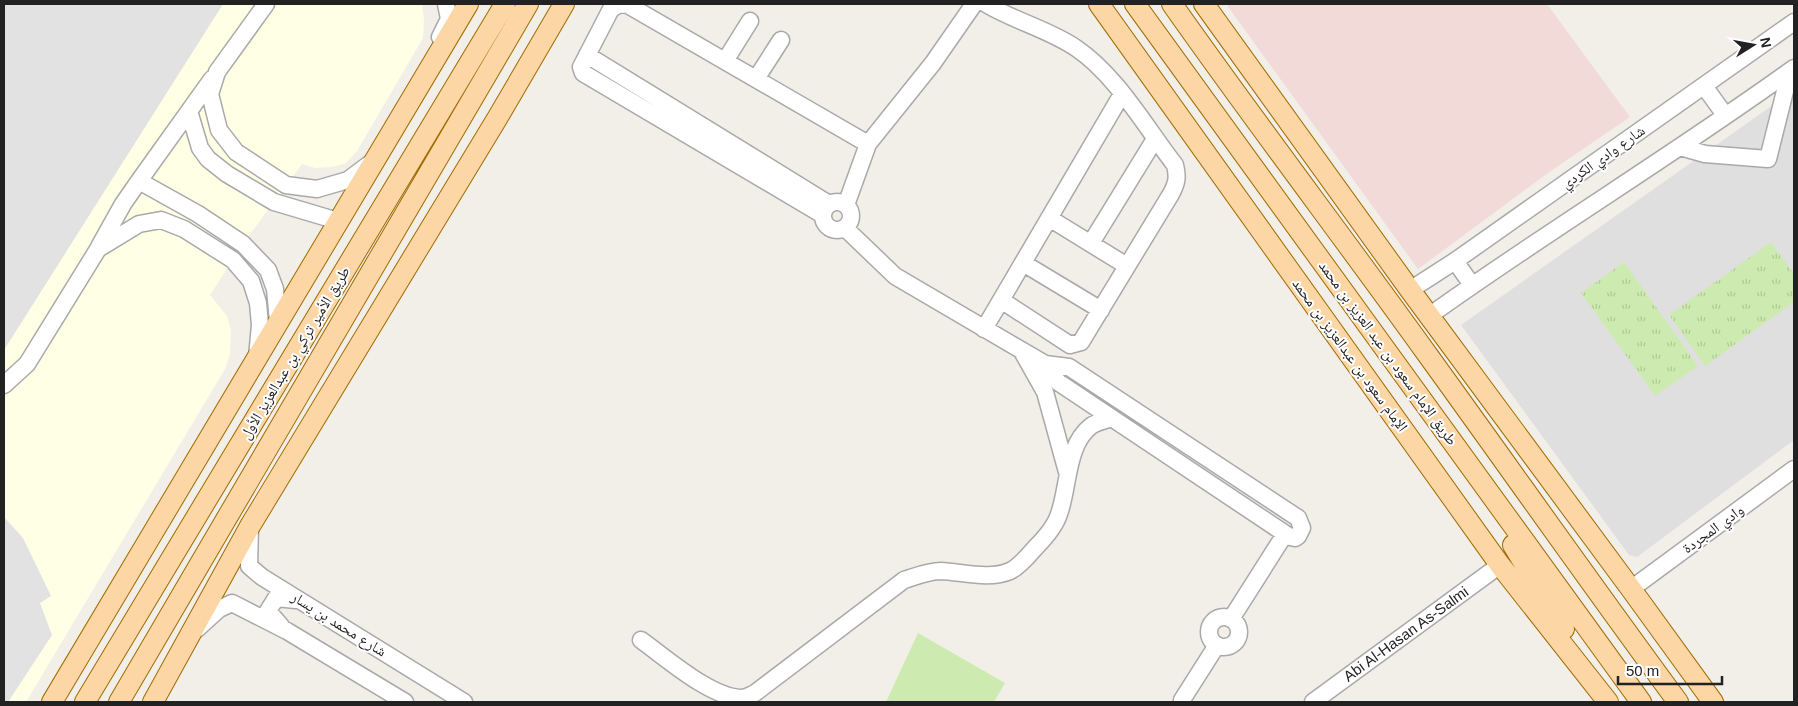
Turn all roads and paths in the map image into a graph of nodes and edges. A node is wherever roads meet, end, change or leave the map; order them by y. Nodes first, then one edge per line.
1 (266, 4) edge
2 (446, 4) edge
3 (468, 4) edge
4 (505, 4) edge
5 (528, 4) edge
6 (564, 4) edge
7 (974, 4) edge
8 (986, 4) edge
9 (1099, 4) edge
10 (1135, 4) edge
11 (1172, 4) edge
12 (1204, 4) edge
13 (750, 21) dead end
14 (1794, 22) edge
15 (781, 40) dead end
16 (436, 56) junction
17 (726, 62) junction
18 (1792, 69) edge
19 (217, 72) junction
20 (756, 79) junction
21 (1704, 86) junction
22 (1122, 94) junction
23 (189, 111) junction
24 (1725, 116) junction
25 (1155, 138) junction
26 (868, 144) junction
27 (1680, 147) junction
28 (374, 160) junction
29 (139, 181) junction
30 (846, 205) junction
31 (826, 209) junction
32 (1049, 218) junction
33 (338, 221) junction
34 (845, 228) junction
35 (1091, 243) junction
36 (98, 249) junction
37 (1455, 261) junction
38 (1023, 262) junction
39 (1127, 266) junction
40 (1472, 285) junction
41 (1410, 290) junction
42 (1001, 300) junction
43 (1101, 310) junction
44 (1430, 316) junction
45 (278, 322) junction
46 (984, 329) junction
47 (1021, 350) junction
48 (257, 357) junction
49 (1045, 364) junction
50 (6, 388) edge
51 (1112, 418) junction
52 (1462, 454) junction
53 (1794, 469) edge
54 (1067, 472) junction
55 (250, 526) junction
56 (1285, 534) junction
57 (1500, 565) junction
58 (1631, 589) junction
59 (301, 600) junction
60 (286, 631) junction
61 (190, 635) junction
62 (641, 640) dead end
63 (1182, 700) dead end
64 (1602, 700) edge
65 (52, 702) edge
66 (85, 702) edge
67 (118, 702) edge
68 (153, 702) edge
69 (405, 702) edge
70 (464, 702) edge
71 (1313, 702) edge
72 (1641, 702) edge
73 (1678, 702) edge
74 (1713, 702) edge

1 - 19 street
2 - 16 street
3 - 16 main road
4 - 66 main road, طريق الأمير تركي بن عبدالعزيز الأول
5 - 67 main road, طريق الأمير تركي بن عبدالعزيز الأول
6 - 55 main road
7 - 26 street
8 - 22 street
9 - 57 main road, الإمام سعود بن عبدالعزيز بن محمد
10 - 52 main road, طريق الإمام سعود بن عبد العزيز بن محمد
11 - 73 main road, طريق الإمام سعود بن عبد العزيز بن محمد
12 - 41 main road
13 - 17 street
14 - 21 street, شارع وادي الكردي
15 - 20 street
16 - 28 main road
17 - 20 street
17 - 31 street
18 - 24 street
18 - 27 street
19 - 23 street
19 - 28 street
20 - 26 street
21 - 24 street
21 - 37 street, شارع وادي الكردي
22 - 25 street
22 - 32 street
23 - 29 street
23 - 33 street
24 - 27 street
25 - 35 street
25 - 39 street
26 - 30 street
27 - 40 street
28 - 33 main road
29 - 36 street
29 - 45 street
30 - 31 street
30 - 34 street
31 - 34 street
32 - 35 street
32 - 38 street
33 - 45 main road
34 - 46 street
35 - 39 street
36 - 48 street
36 - 50 street
37 - 40 street
37 - 41 street, شارع وادي الكردي
38 - 42 street
38 - 43 street
39 - 43 street
40 - 44 street
41 - 44 main road
42 - 43 street
42 - 46 street
44 - 58 main road
45 - 48 main road
46 - 47 street
47 - 49 street
47 - 54 street
48 - 65 main road
49 - 51 street
49 - 56 street
51 - 54 street
51 - 56 street
52 - 64 main road
52 - 72 main road, طريق الإمام سعود بن عبد العزيز بن محمد
53 - 58 street, وادي المجردة
54 - 62 street
55 - 59 street, شارع محمد بن يسار
55 - 61 main road
56 - 63 street
57 - 64 main road, الإمام سعود بن عبدالعزيز بن محمد
57 - 71 street, Abi Al-Hasan As-Salmi
58 - 74 main road
59 - 60 street
59 - 70 street, شارع محمد بن يسار
60 - 61 street
60 - 69 street
61 - 68 main road

